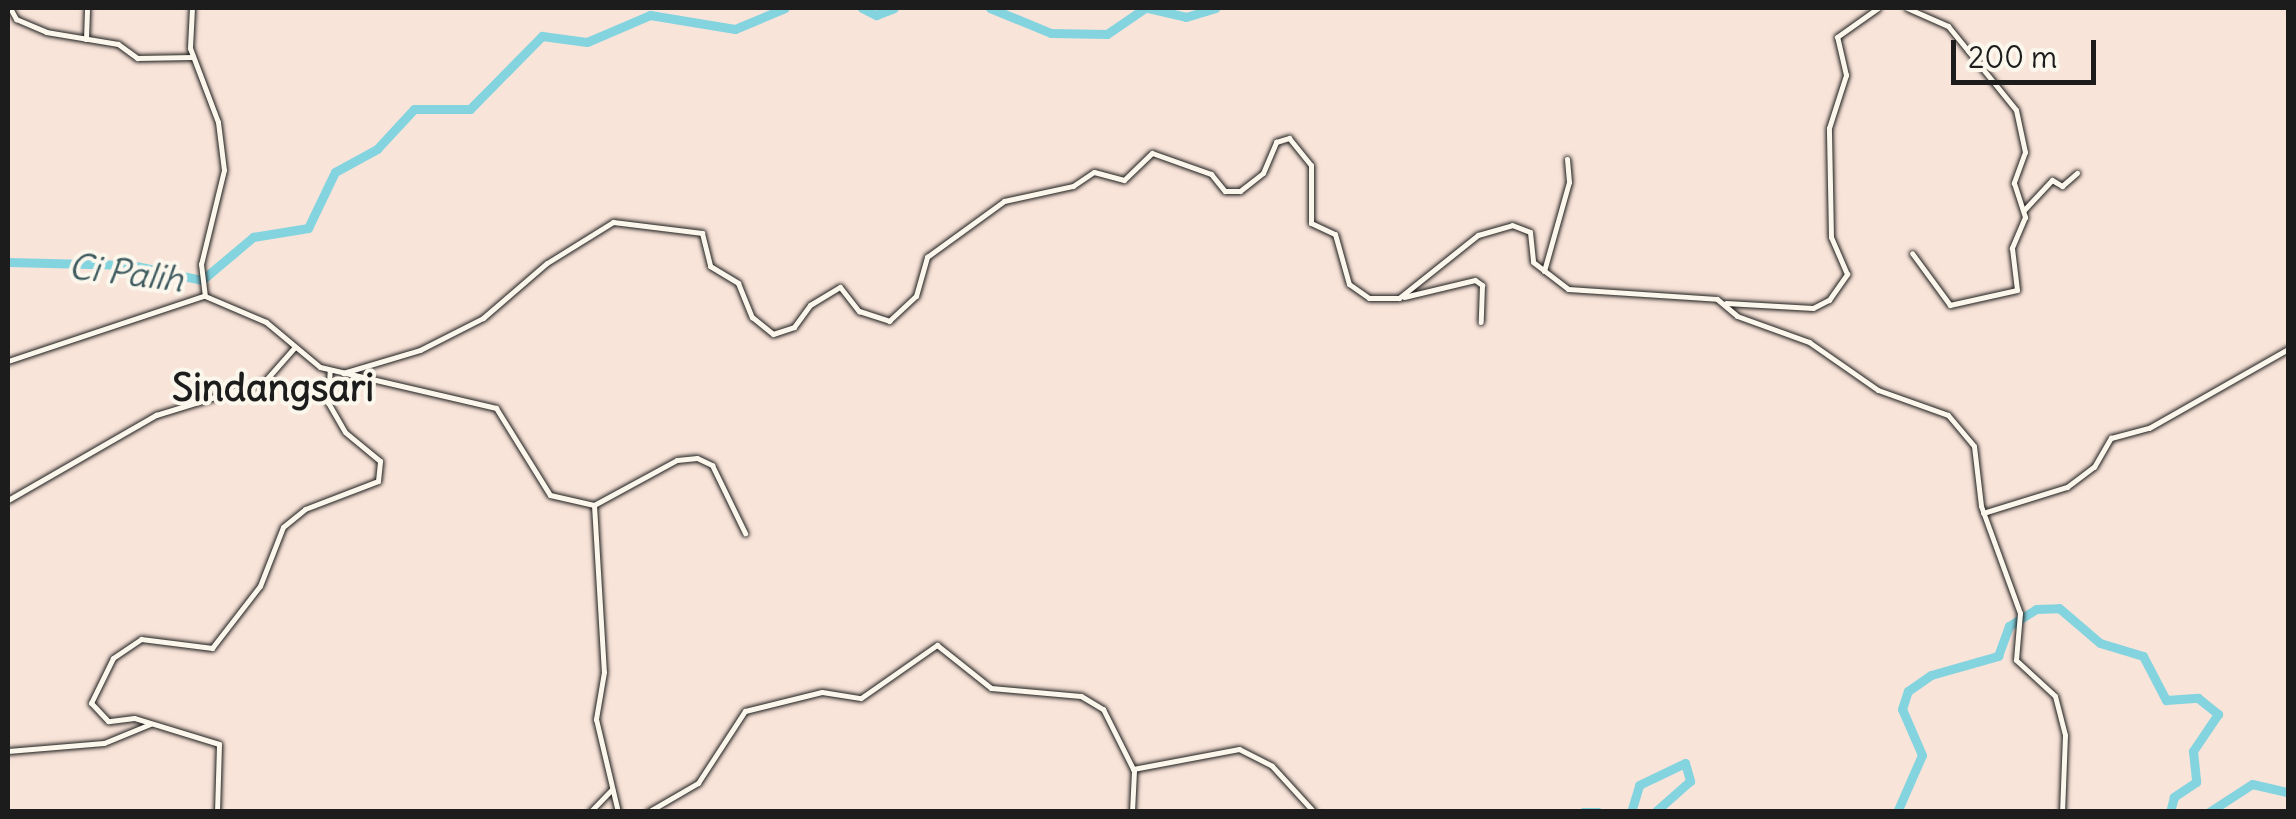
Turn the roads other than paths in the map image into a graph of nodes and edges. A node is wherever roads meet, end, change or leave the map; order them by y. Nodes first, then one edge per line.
1 (10, 8) edge
2 (86, 8) edge
3 (192, 8) edge
4 (1878, 8) edge
5 (1906, 8) edge
6 (86, 40) junction
7 (193, 58) junction
8 (1567, 158) dead end
9 (2077, 173) dead end
10 (2024, 210) junction
11 (1912, 252) dead end
12 (1544, 271) junction
13 (204, 294) junction
14 (1402, 297) junction
15 (1723, 303) junction
16 (1480, 322) dead end
17 (294, 348) junction
18 (2288, 349) edge
19 (8, 362) edge
20 (330, 370) junction
21 (343, 373) junction
22 (8, 500) edge
23 (594, 505) junction
24 (1984, 513) junction
25 (745, 533) dead end
26 (150, 724) junction
27 (8, 750) edge
28 (1133, 769) junction
29 (612, 789) junction
30 (217, 812) edge
31 (590, 812) edge
32 (618, 812) edge
33 (648, 812) edge
34 (1132, 812) edge
35 (1314, 812) edge
36 (2062, 812) edge

1 - 6 street
2 - 6 street
3 - 7 street
4 - 15 street
5 - 10 street
6 - 7 street
7 - 13 street
8 - 12 street
9 - 10 street
10 - 11 street
12 - 14 street
12 - 15 street
13 - 17 street
13 - 19 street
14 - 16 street
14 - 21 street
15 - 24 street
17 - 20 street
17 - 22 street
18 - 24 street
20 - 21 street
20 - 26 street
21 - 23 street
23 - 25 street
23 - 29 street
24 - 36 street
26 - 27 street
26 - 30 street
28 - 33 street
28 - 34 street
28 - 35 street
29 - 31 street
29 - 32 street

